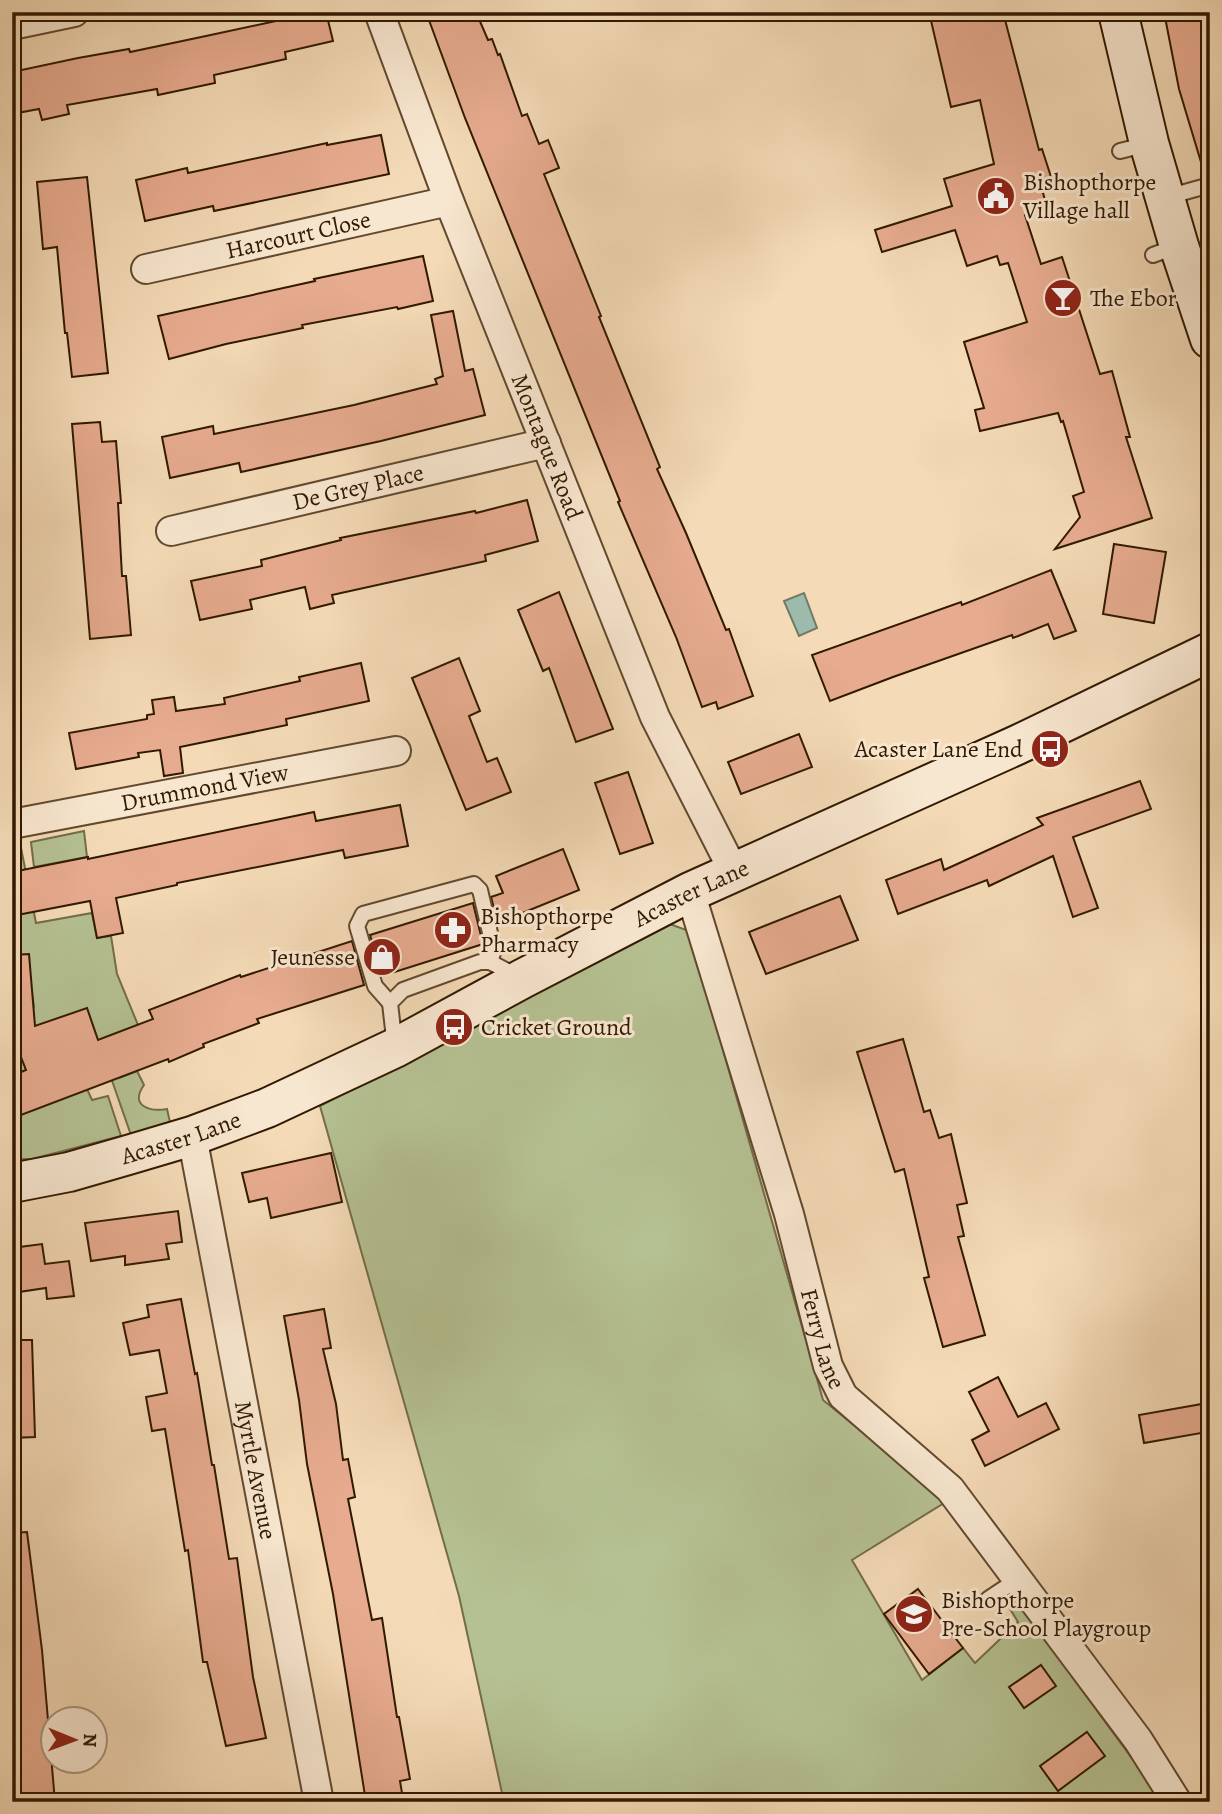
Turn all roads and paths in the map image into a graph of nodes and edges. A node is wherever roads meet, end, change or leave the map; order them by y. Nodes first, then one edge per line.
1 (74, 12) edge
2 (379, 12) edge
3 (1118, 12) edge
4 (12, 25) edge
5 (1210, 185) edge
6 (1165, 197) junction
7 (449, 201) junction
8 (146, 270) dead end
9 (1210, 339) edge
10 (546, 443) junction
11 (171, 531) dead end
12 (1210, 652) edge
13 (396, 751) dead end
14 (12, 824) edge
15 (734, 872) junction
16 (690, 892) junction
17 (506, 970) junction
18 (390, 1003) junction
19 (395, 1048) junction
20 (192, 1136) junction
21 (12, 1183) edge
22 (1018, 1579) junction
23 (988, 1599) dead end
24 (319, 1802) edge
25 (1177, 1802) edge

1 - 4 street
2 - 7 street, Montague Road
3 - 6 street
5 - 6 lane
6 - 9 street
7 - 8 street, Harcourt Close
7 - 10 street, Montague Road
10 - 11 street, De Grey Place
10 - 15 street, Montague Road
12 - 15 street, Acaster Lane
13 - 14 street, Drummond View
15 - 16 street, Acaster Lane
16 - 17 street, Acaster Lane
16 - 22 street, Ferry Lane
17 - 18 lane
17 - 18 lane
17 - 19 street, Acaster Lane
18 - 19 lane
19 - 20 street, Acaster Lane
20 - 21 street, Acaster Lane
20 - 24 street, Myrtle Avenue
22 - 23 lane
22 - 25 street, Ferry Lane

